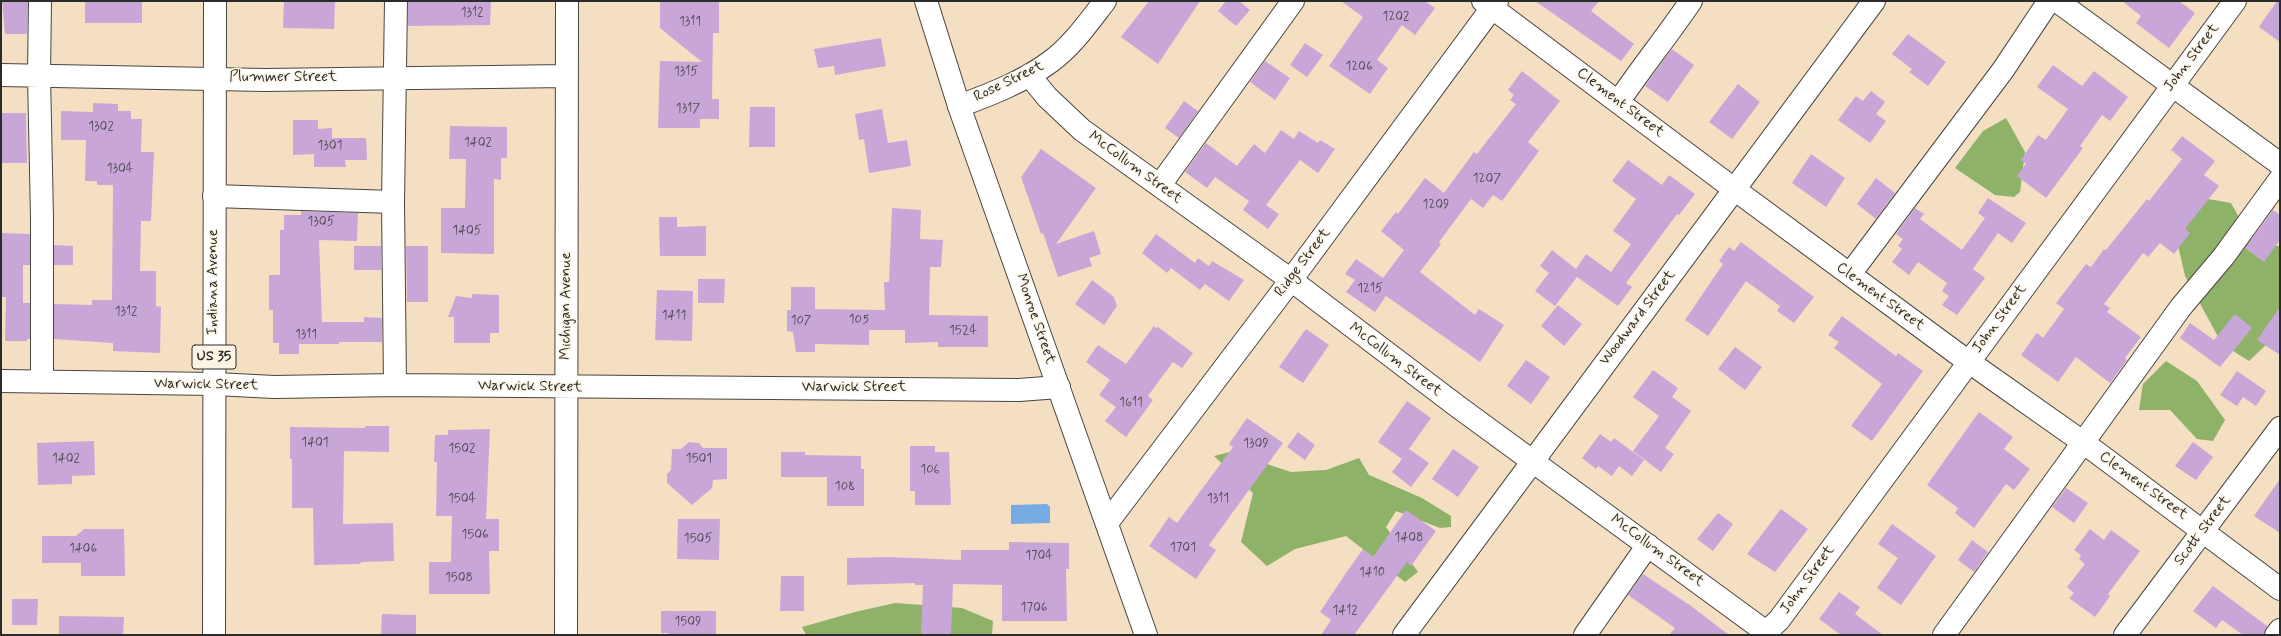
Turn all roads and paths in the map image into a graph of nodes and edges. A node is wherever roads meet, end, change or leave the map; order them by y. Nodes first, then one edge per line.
1 (40, 1) edge
2 (215, 1) edge
3 (396, 1) edge
4 (567, 1) edge
5 (926, 1) edge
6 (1104, 1) edge
7 (1293, 1) edge
8 (1691, 1) edge
9 (1874, 1) edge
10 (2049, 1) edge
11 (2057, 1) edge
12 (2235, 1) edge
13 (1490, 3) edge
14 (1, 75) edge
15 (39, 75) junction
16 (1029, 75) junction
17 (566, 76) junction
18 (396, 77) junction
19 (214, 78) junction
20 (2173, 85) junction
21 (1619, 101) junction
22 (959, 106) junction
23 (2280, 164) edge
24 (2280, 179) edge
25 (1160, 185) junction
26 (1734, 189) junction
27 (214, 196) junction
28 (392, 202) junction
29 (1850, 274) junction
30 (1291, 280) junction
31 (1969, 361) junction
32 (1, 381) edge
33 (42, 382) junction
34 (215, 384) junction
35 (395, 385) junction
36 (567, 387) junction
37 (1059, 387) junction
38 (2280, 428) edge
39 (2084, 442) junction
40 (1534, 460) junction
41 (1107, 523) junction
42 (2203, 530) junction
43 (1648, 545) junction
44 (2280, 589) edge
45 (2280, 630) edge
46 (1766, 634) edge
47 (214, 635) edge
48 (566, 635) edge
49 (1146, 635) edge
50 (1404, 635) edge
51 (1585, 635) edge
52 (1944, 635) edge
53 (2125, 635) edge
54 (2276, 635) edge

1 - 15 street
2 - 19 street, Indiana Avenue / US 35
3 - 18 street
4 - 17 street, Michigan Avenue
5 - 22 street, Monroe Street
6 - 16 street, Rose Street
7 - 25 street
8 - 21 street
9 - 26 street, Woodward Street
10 - 29 street
11 - 20 street
12 - 20 street, John Street
13 - 21 street, Clement Street
13 - 30 street, Ridge Street
14 - 15 street, Plummer Street
15 - 19 street, Plummer Street
15 - 33 street
16 - 22 street, Rose Street
16 - 25 street, McCollum Street
17 - 18 street, Plummer Street
17 - 36 street, Michigan Avenue
18 - 19 street, Plummer Street
18 - 28 street
19 - 27 street, Indiana Avenue / US 35
20 - 23 street
20 - 31 street, John Street
21 - 26 street, Clement Street
22 - 37 street, Monroe Street
24 - 39 street
25 - 30 street, McCollum Street
26 - 29 street, Clement Street
26 - 40 street, Woodward Street
27 - 28 street
27 - 34 street, Indiana Avenue / US 35
28 - 35 street
29 - 31 street, Clement Street
30 - 40 street, McCollum Street
30 - 41 street, Ridge Street
31 - 39 street, Clement Street
31 - 46 street, John Street
32 - 33 street, Warwick Street
33 - 34 street, Warwick Street
34 - 35 street, Warwick Street
34 - 47 street, Indiana Avenue / US 35
35 - 36 street, Warwick Street
36 - 37 street, Warwick Street
36 - 48 street, Michigan Avenue
37 - 41 street, Monroe Street
38 - 42 street, Scott Street
39 - 42 street, Clement Street
39 - 52 street
40 - 43 street, McCollum Street
40 - 50 street, Woodward Street
41 - 49 street, Monroe Street
42 - 44 street, Clement Street
42 - 53 street, Scott Street
43 - 46 street, McCollum Street
43 - 51 street
45 - 54 street

